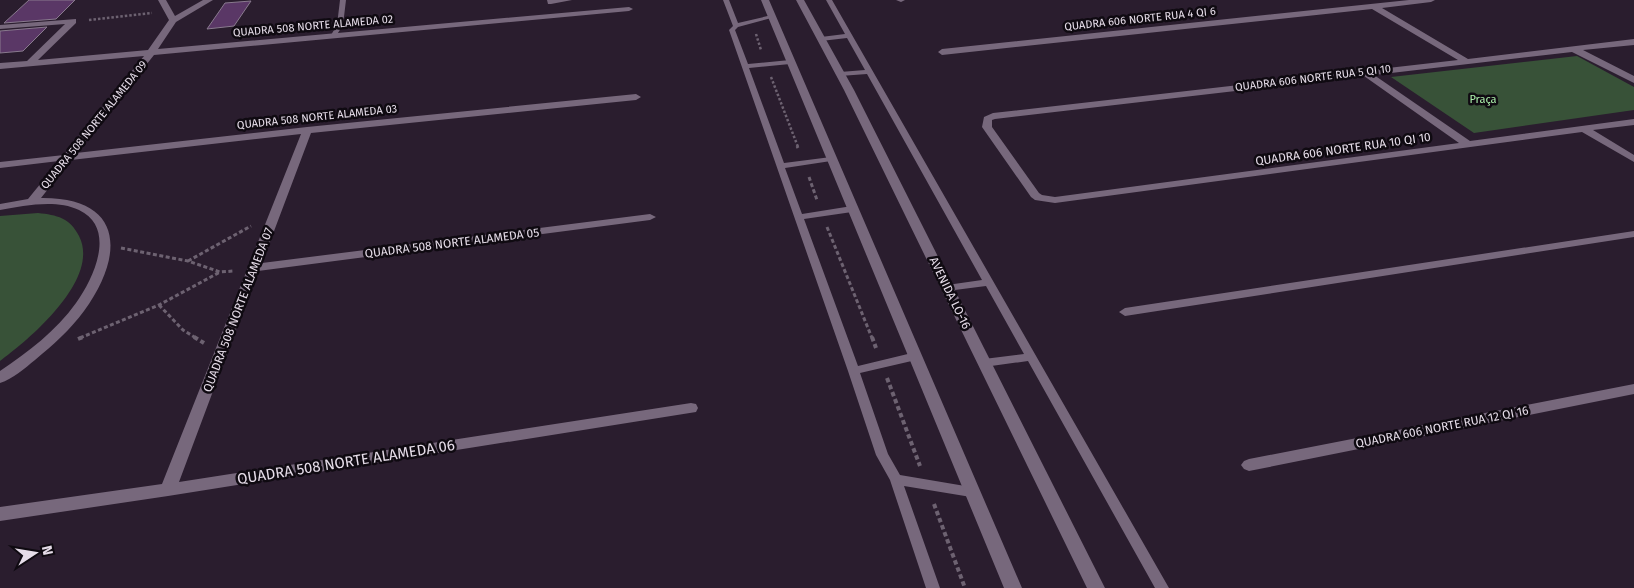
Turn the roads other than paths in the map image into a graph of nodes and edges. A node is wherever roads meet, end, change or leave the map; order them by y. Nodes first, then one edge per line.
1 (162, 0) edge
2 (209, 0) edge
3 (343, 0) edge
4 (551, 0) edge
5 (568, 0) edge
6 (726, 0) edge
7 (765, 0) edge
8 (800, 0) edge
9 (829, 0) edge
10 (1364, 0) edge
11 (1431, 0) edge
12 (1373, 5) junction
13 (629, 9) dead end
14 (170, 16) junction
15 (772, 17) junction
16 (736, 26) junction
17 (0, 27) edge
18 (334, 35) junction
19 (850, 36) junction
20 (821, 38) junction
21 (1634, 42) edge
22 (1573, 49) junction
23 (152, 51) junction
24 (942, 52) dead end
25 (1466, 60) junction
26 (790, 62) junction
27 (30, 63) junction
28 (0, 66) edge
29 (745, 66) junction
30 (870, 72) junction
31 (1364, 72) junction
32 (840, 74) junction
33 (1634, 80) edge
34 (636, 96) dead end
35 (1634, 122) edge
36 (1584, 129) junction
37 (307, 130) junction
38 (1468, 144) junction
39 (68, 158) junction
40 (831, 159) junction
41 (1634, 159) edge
42 (0, 165) edge
43 (780, 166) junction
44 (1055, 200) joint
45 (32, 202) junction
46 (0, 207) edge
47 (852, 209) junction
48 (650, 217) dead end
49 (798, 217) junction
50 (1634, 234) edge
51 (255, 268) junction
52 (989, 282) junction
53 (947, 288) junction
54 (1125, 312) dead end
55 (916, 356) junction
56 (1031, 357) junction
57 (984, 363) junction
58 (854, 371) junction
59 (0, 378) edge
60 (1634, 389) edge
61 (691, 408) dead end
62 (1249, 465) dead end
63 (896, 479) junction
64 (168, 490) junction
65 (971, 492) junction
66 (0, 514) edge
67 (933, 588) edge
68 (1013, 588) edge
69 (1096, 588) edge
70 (1162, 588) edge

1 - 14 street
2 - 14 street
3 - 18 lane
4 - 5 street
6 - 16 lane
7 - 15 street
8 - 20 street, AVENIDA LO-16
9 - 19 lane
10 - 12 street
11 - 12 street, QUADRA 606 NORTE RUA 4 QI 6
12 - 24 street, QUADRA 606 NORTE RUA 4 QI 6
12 - 25 street
13 - 18 street, QUADRA 508 NORTE ALAMEDA 02
14 - 23 street, QUADRA 508 NORTE ALAMEDA 09
15 - 16 lane
15 - 26 street
16 - 29 lane
17 - 27 street
18 - 23 street, QUADRA 508 NORTE ALAMEDA 02
19 - 20 lane
19 - 30 lane
20 - 32 street, AVENIDA LO-16
21 - 22 street, QUADRA 606 NORTE RUA 5 QI 10
22 - 25 street, QUADRA 606 NORTE RUA 5 QI 10
22 - 33 street
23 - 27 street, QUADRA 508 NORTE ALAMEDA 02
23 - 39 street, QUADRA 508 NORTE ALAMEDA 09
25 - 31 street, QUADRA 606 NORTE RUA 5 QI 10
26 - 29 lane
26 - 40 street
27 - 28 street, QUADRA 508 NORTE ALAMEDA 02
29 - 43 lane
30 - 32 lane
30 - 52 lane
31 - 38 street
31 - 44 street, QUADRA 606 NORTE RUA 5 QI 10
32 - 53 street, AVENIDA LO-16
34 - 37 street, QUADRA 508 NORTE ALAMEDA 03
35 - 36 street, QUADRA 606 NORTE RUA 10 QI 10
36 - 38 street, QUADRA 606 NORTE RUA 10 QI 10
36 - 41 street
37 - 39 street, QUADRA 508 NORTE ALAMEDA 03
37 - 51 street, QUADRA 508 NORTE ALAMEDA 07
38 - 44 street, QUADRA 606 NORTE RUA 10 QI 10
39 - 42 street, QUADRA 508 NORTE ALAMEDA 03
39 - 45 street, QUADRA 508 NORTE ALAMEDA 09
40 - 43 lane
40 - 47 street
43 - 49 lane
45 - 46 street, QUADRA 508 NORTE ALAMEDA 09
45 - 59 street
47 - 49 lane
47 - 55 street
48 - 51 street, QUADRA 508 NORTE ALAMEDA 05
49 - 58 lane
50 - 54 street
51 - 64 street, QUADRA 508 NORTE ALAMEDA 07
52 - 53 lane
52 - 56 lane
53 - 57 street, AVENIDA LO-16
55 - 58 lane
55 - 65 street
56 - 57 lane
56 - 70 lane
57 - 69 street, AVENIDA LO-16
58 - 63 lane
60 - 62 street, QUADRA 606 NORTE RUA 12 QI 16
61 - 64 street, QUADRA 508 NORTE ALAMEDA 06
63 - 65 lane
63 - 67 lane
64 - 66 street, QUADRA 508 NORTE ALAMEDA 06
65 - 68 street

